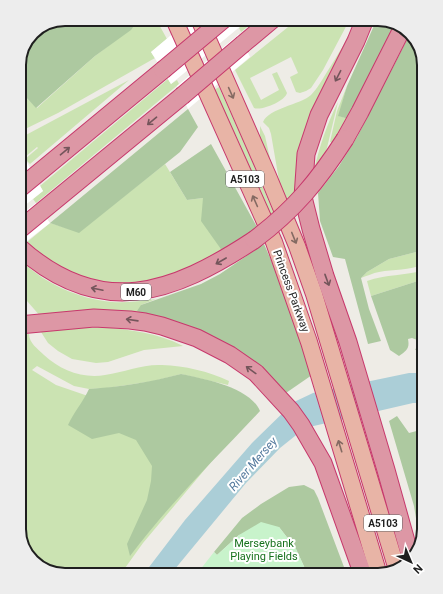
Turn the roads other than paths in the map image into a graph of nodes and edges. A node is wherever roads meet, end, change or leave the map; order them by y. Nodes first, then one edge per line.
1 (177, 26) edge
2 (202, 26) edge
3 (215, 26) edge
4 (265, 26) edge
5 (363, 26) edge
6 (400, 33) edge
7 (26, 183) edge
8 (26, 225) edge
9 (26, 253) edge
10 (26, 324) edge
11 (406, 542) edge
12 (391, 550) edge
13 (362, 568) edge
14 (377, 568) edge

14 -> 1 highway, Princess Parkway / A5103
2 -> 12 highway, Princess Parkway / A5103
7 -> 3 highway, bridge
4 -> 8 highway, bridge
5 -> 11 highway
6 -> 9 highway, M60, bridge
13 -> 10 highway

